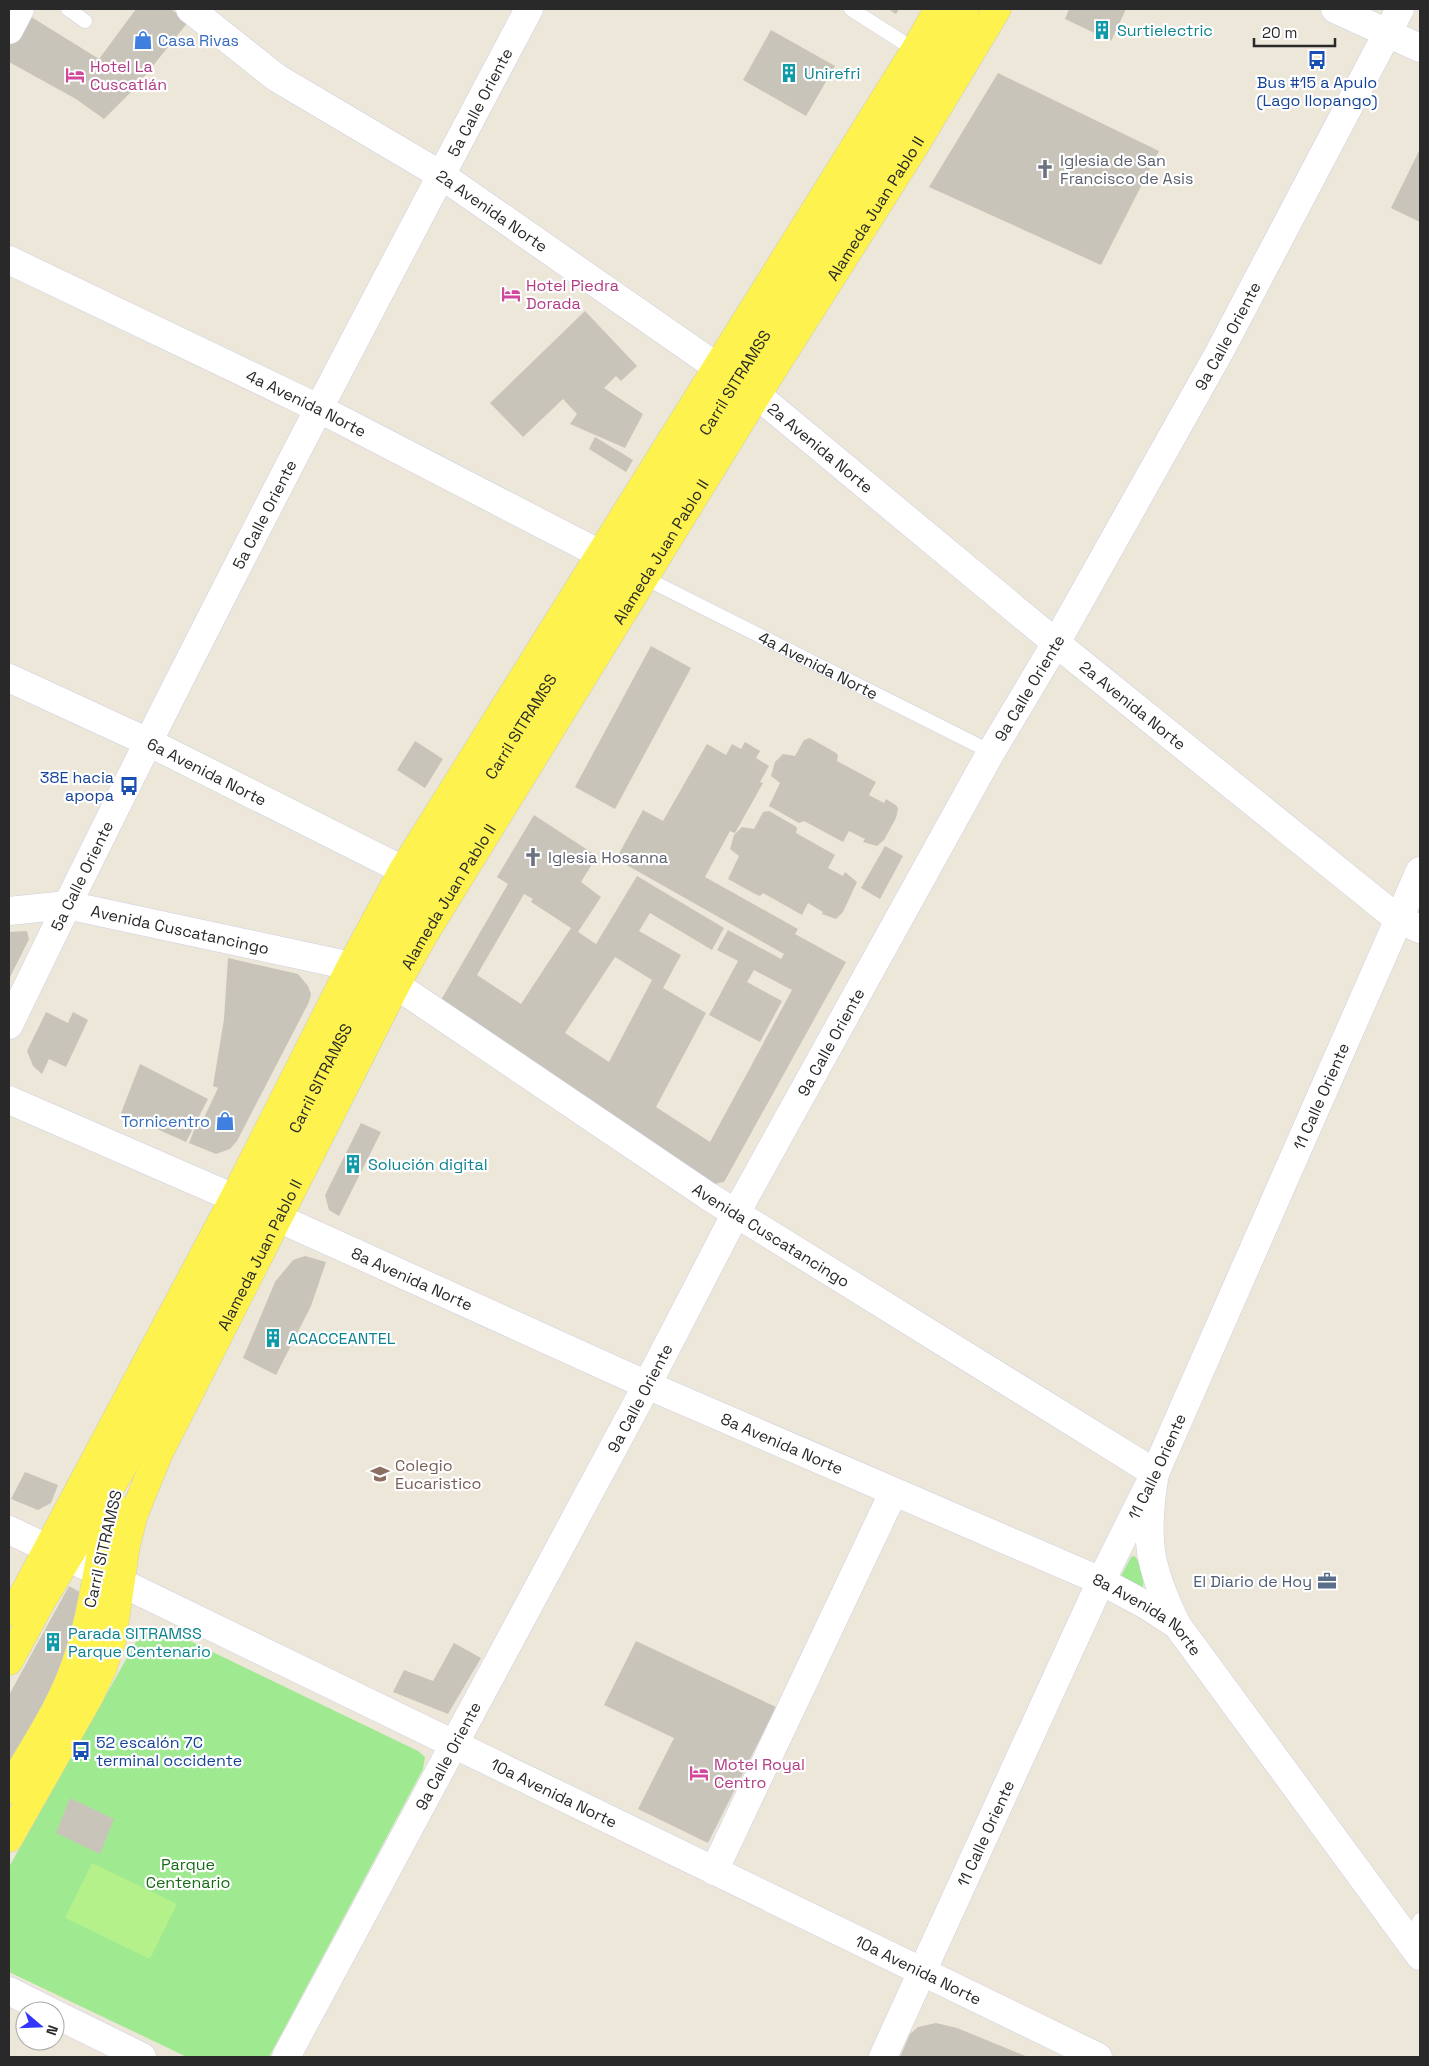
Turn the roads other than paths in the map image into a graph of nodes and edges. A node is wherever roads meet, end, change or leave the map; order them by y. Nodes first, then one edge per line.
1 (20, 9) edge
2 (68, 9) edge
3 (190, 9) edge
4 (529, 9) edge
5 (851, 9) edge
6 (938, 9) edge
7 (965, 9) edge
8 (997, 9) edge
9 (1335, 9) edge
10 (1400, 9) edge
11 (85, 21) dead end
12 (9, 30) edge
13 (1387, 33) junction
14 (1420, 48) edge
15 (915, 50) junction
16 (441, 175) junction
17 (9, 260) edge
18 (737, 380) junction
19 (318, 408) junction
20 (600, 554) junction
21 (645, 578) junction
22 (1056, 643) junction
23 (9, 678) edge
24 (148, 742) junction
25 (991, 752) junction
26 (404, 870) junction
27 (1420, 871) edge
28 (67, 905) junction
29 (9, 912) edge
30 (1409, 924) edge
31 (350, 966) junction
32 (396, 985) junction
33 (9, 1025) edge
34 (9, 1100) edge
35 (256, 1209) junction
36 (736, 1213) junction
37 (647, 1385) junction
38 (121, 1470) junction
39 (1155, 1473) junction
40 (893, 1493) junction
41 (9, 1530) edge
42 (59, 1554) junction
43 (97, 1571) junction
44 (1101, 1581) junction
45 (122, 1583) junction
46 (9, 1622) edge
47 (1177, 1625) junction
48 (9, 1661) edge
49 (454, 1745) junction
50 (9, 1790) edge
51 (9, 1838) edge
52 (714, 1871) junction
53 (1417, 1939) edge
54 (923, 1973) junction
55 (9, 1991) edge
56 (29, 2001) edge
57 (65, 2019) edge
58 (142, 2057) edge
59 (286, 2057) edge
60 (883, 2057) edge
61 (1098, 2057) edge

1 - 12 street
2 - 11 lane
3 - 16 street, 2a Avenida Norte
4 - 16 street, 5a Calle Oriente
5 - 15 lane
6 - 15 main road, Alameda Juan Pablo II
7 - 18 main road, Carril SITRAMSS
8 - 18 main road, Alameda Juan Pablo II
9 - 13 street
10 - 13 street, 9a Calle Oriente
13 - 14 street
13 - 22 street, 9a Calle Oriente
15 - 18 main road, Alameda Juan Pablo II
16 - 18 street, 2a Avenida Norte
16 - 19 street, 5a Calle Oriente
17 - 19 street, 4a Avenida Norte
18 - 20 main road, Alameda Juan Pablo II
18 - 21 main road, Alameda Juan Pablo II
18 - 22 street, 2a Avenida Norte
18 - 35 main road, Carril SITRAMSS
19 - 20 street, 4a Avenida Norte
19 - 24 street, 5a Calle Oriente
20 - 26 main road, Alameda Juan Pablo II
21 - 25 lane, 4a Avenida Norte
21 - 32 main road, Alameda Juan Pablo II
22 - 25 street, 9a Calle Oriente
22 - 30 street, 2a Avenida Norte
23 - 24 street, 6a Avenida Norte
24 - 26 street, 6a Avenida Norte
24 - 28 street, 5a Calle Oriente
25 - 36 street, 9a Calle Oriente
26 - 31 main road, Alameda Juan Pablo II
27 - 30 street, 11 Calle Oriente
28 - 29 street, Avenida Cuscatancingo
28 - 31 street, Avenida Cuscatancingo
28 - 33 street, 5a Calle Oriente
30 - 39 street, 11 Calle Oriente
31 - 35 main road, Alameda Juan Pablo II
32 - 35 main road, Alameda Juan Pablo II
32 - 36 street, Avenida Cuscatancingo
34 - 35 street, 8a Avenida Norte
35 - 37 street, 8a Avenida Norte
35 - 38 main road, Carril SITRAMSS
35 - 42 main road, Alameda Juan Pablo II
35 - 45 main road, Alameda Juan Pablo II
36 - 37 street, 9a Calle Oriente
36 - 39 street, Avenida Cuscatancingo
37 - 40 street, 8a Avenida Norte
37 - 49 street, 9a Calle Oriente
38 - 42 main road, Carril SITRAMSS
38 - 43 main road, Carril SITRAMSS
39 - 44 street, 11 Calle Oriente
39 - 47 street
40 - 44 street, 8a Avenida Norte
40 - 52 street
41 - 42 street, 10a Avenida Norte
42 - 43 street, 10a Avenida Norte
42 - 46 main road, Alameda Juan Pablo II
42 - 48 main road, Carril SITRAMSS
43 - 45 street, 10a Avenida Norte
43 - 50 main road, Carril SITRAMSS
44 - 47 street, 8a Avenida Norte
44 - 54 street, 11 Calle Oriente
45 - 49 street, 10a Avenida Norte
45 - 51 main road, Alameda Juan Pablo II
47 - 53 street, 8a Avenida Norte
49 - 52 street, 10a Avenida Norte
49 - 59 street, 9a Calle Oriente
52 - 54 street, 10a Avenida Norte
54 - 60 street, 11 Calle Oriente
54 - 61 street, 10a Avenida Norte
55 - 56 street
57 - 58 street

